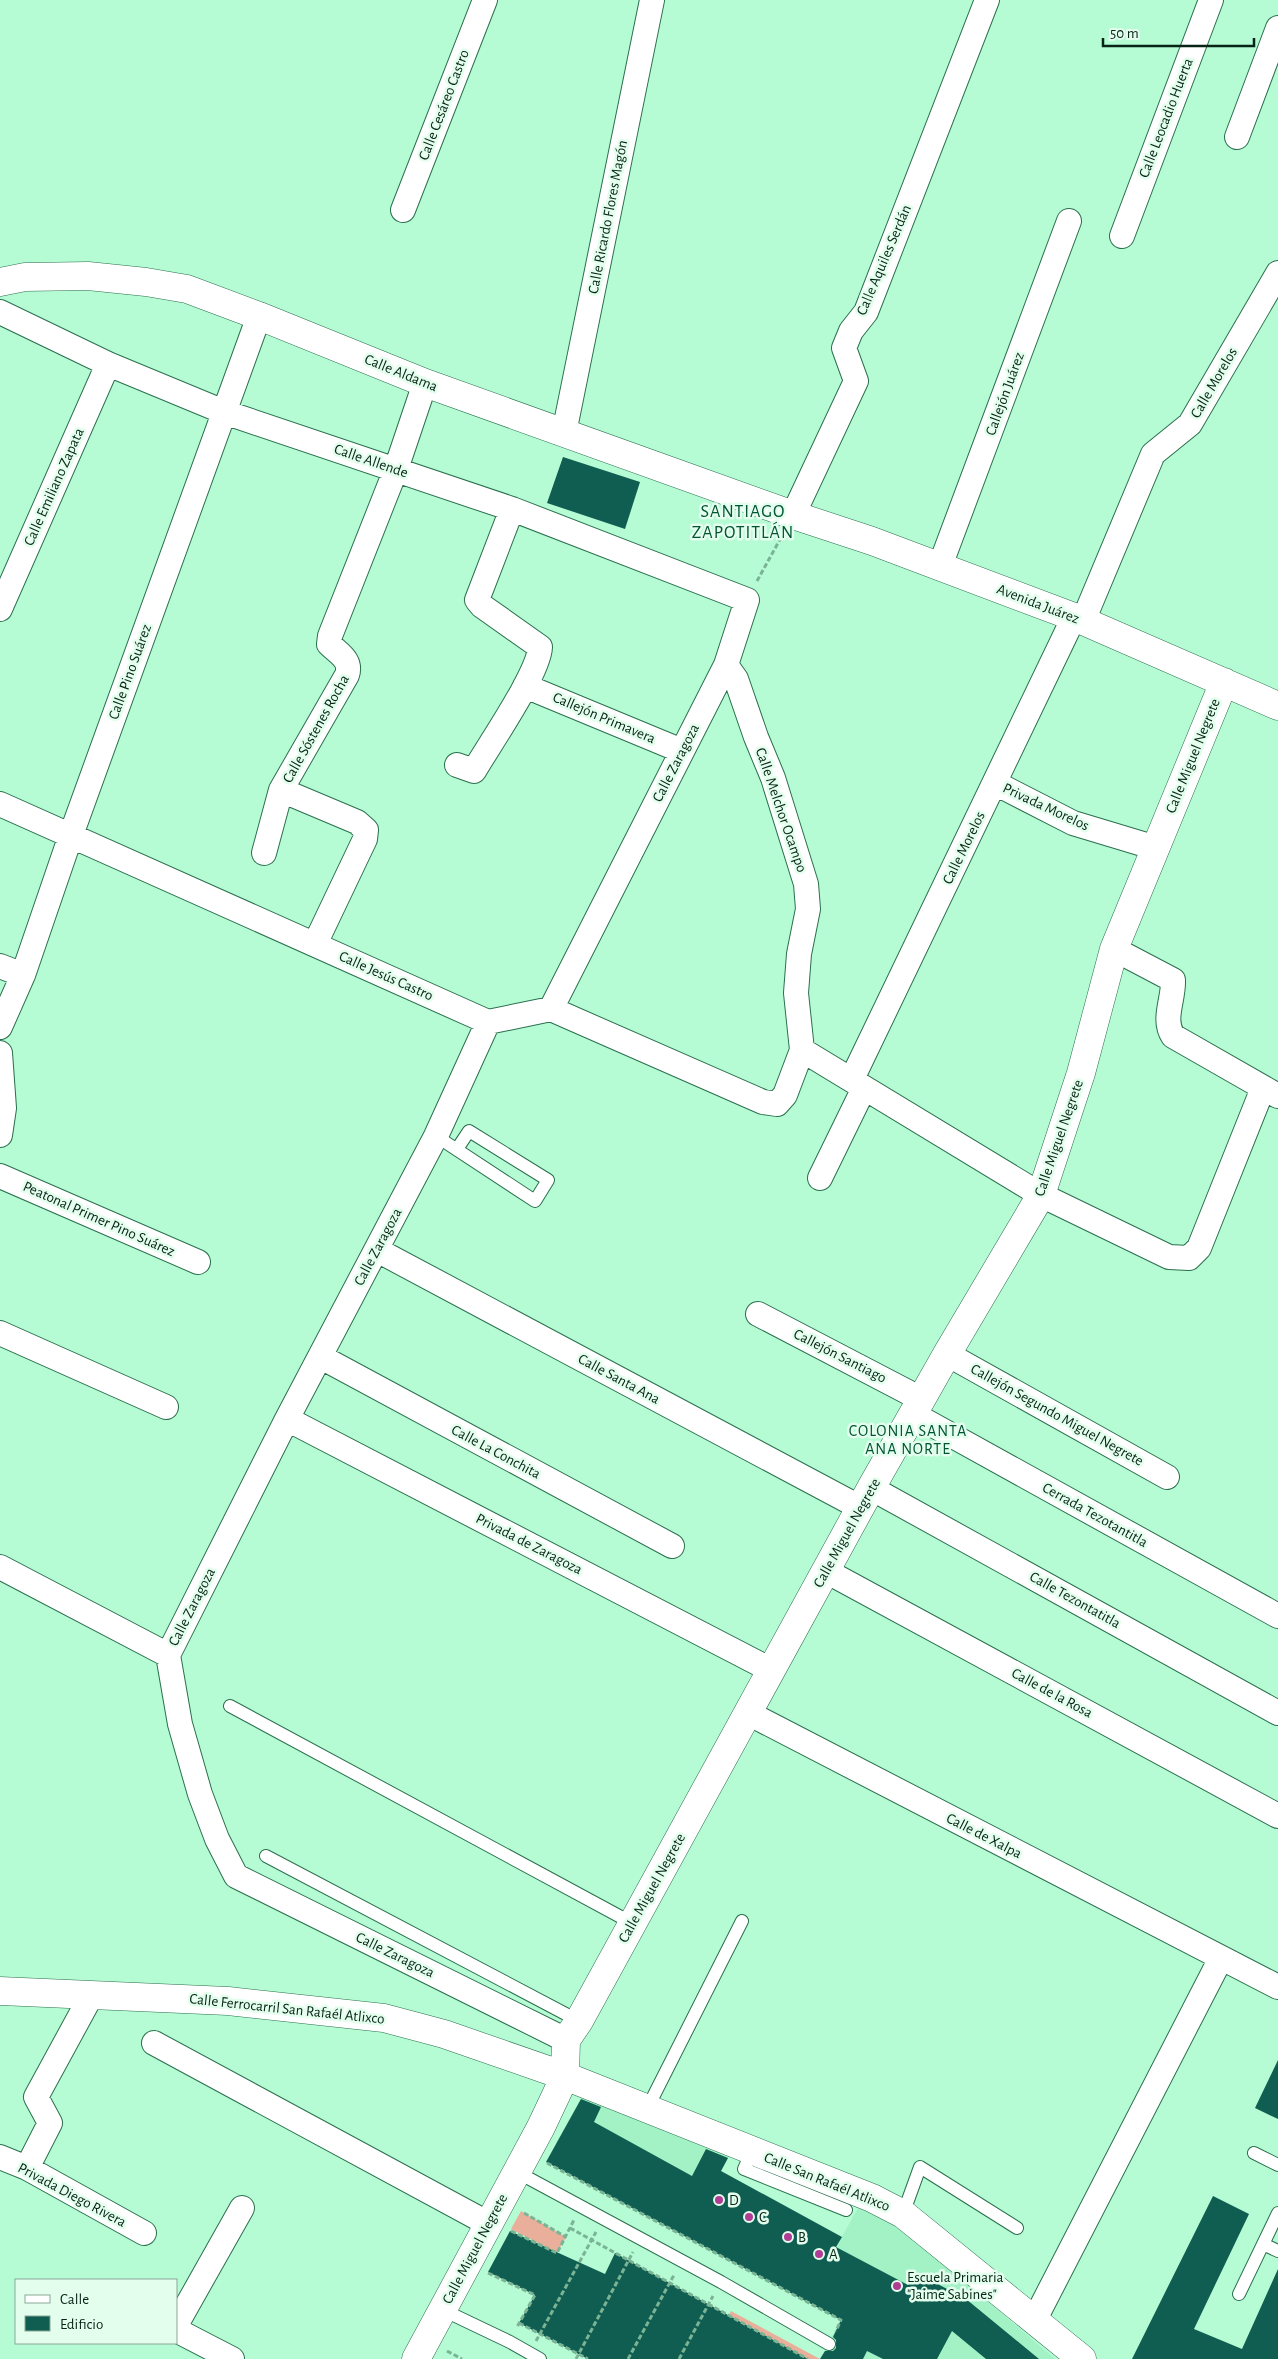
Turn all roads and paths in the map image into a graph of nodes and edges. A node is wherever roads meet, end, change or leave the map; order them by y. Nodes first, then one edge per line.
1 (484, 0) edge
2 (652, 0) edge
3 (987, 0) edge
4 (1211, 0) edge
5 (1278, 28) edge
6 (1237, 137) dead end
7 (403, 210) dead end
8 (1069, 221) dead end
9 (1122, 236) dead end
10 (1278, 273) edge
11 (0, 282) edge
12 (0, 312) edge
13 (259, 316) junction
14 (108, 364) junction
15 (425, 383) junction
16 (224, 412) junction
17 (564, 433) junction
18 (396, 469) junction
19 (512, 509) junction
20 (793, 515) junction
21 (940, 566) junction
22 (747, 600) junction
23 (0, 609) edge
24 (1078, 618) junction
25 (726, 665) junction
26 (1224, 682) junction
27 (525, 686) junction
28 (1278, 706) edge
29 (682, 751) junction
30 (457, 765) dead end
31 (995, 783) junction
32 (281, 790) junction
33 (0, 804) edge
34 (71, 834) junction
35 (1156, 848) junction
36 (264, 853) dead end
37 (315, 944) junction
38 (1114, 948) junction
39 (0, 966) edge
40 (23, 975) junction
41 (551, 1009) junction
42 (488, 1022) junction
43 (0, 1027) edge
44 (802, 1050) junction
45 (0, 1053) edge
46 (858, 1083) junction
47 (1271, 1092) edge
48 (0, 1136) edge
49 (436, 1136) junction
50 (457, 1149) junction
51 (0, 1176) edge
52 (820, 1178) dead end
53 (1041, 1195) junction
54 (377, 1250) junction
55 (198, 1262) dead end
56 (758, 1314) dead end
57 (0, 1332) edge
58 (947, 1354) junction
59 (320, 1357) junction
60 (917, 1406) junction
61 (166, 1407) dead end
62 (287, 1418) junction
63 (1167, 1477) dead end
64 (866, 1498) junction
65 (672, 1546) dead end
66 (0, 1567) edge
67 (826, 1571) junction
68 (1278, 1616) edge
69 (168, 1655) junction
70 (771, 1670) junction
71 (230, 1706) dead end
72 (748, 1713) junction
73 (1278, 1713) edge
74 (1278, 1816) edge
75 (266, 1856) dead end
76 (742, 1921) dead end
77 (632, 1923) junction
78 (1221, 1958) junction
79 (1278, 1987) edge
80 (0, 1991) edge
81 (91, 1996) junction
82 (573, 2030) junction
83 (154, 2043) dead end
84 (564, 2076) junction
85 (647, 2108) junction
86 (752, 2151) junction
87 (1254, 2153) dead end
88 (0, 2158) edge
89 (546, 2162) dead end
90 (1278, 2165) edge
91 (27, 2168) junction
92 (517, 2172) junction
93 (242, 2208) dead end
94 (846, 2210) dead end
95 (524, 2213) dead end
96 (1278, 2213) edge
97 (903, 2214) junction
98 (603, 2218) junction
99 (499, 2227) junction
100 (570, 2228) dead end
101 (1017, 2228) dead end
102 (144, 2233) dead end
103 (566, 2237) dead end
104 (640, 2239) junction
105 (591, 2240) junction
106 (1263, 2244) junction
107 (1278, 2251) edge
108 (557, 2253) dead end
109 (629, 2260) junction
110 (681, 2261) junction
111 (488, 2272) dead end
112 (721, 2282) junction
113 (670, 2283) junction
114 (1239, 2294) dead end
115 (709, 2304) junction
116 (442, 2310) junction
117 (1035, 2319) junction
118 (841, 2320) dead end
119 (178, 2321) edge
120 (178, 2331) edge
121 (540, 2334) junction
122 (829, 2344) dead end
123 (444, 2350) dead end
124 (579, 2354) junction
125 (535, 2356) edge
126 (232, 2359) edge
127 (416, 2359) edge
128 (462, 2359) edge
129 (576, 2359) edge
130 (588, 2359) edge
131 (628, 2359) edge
132 (679, 2359) edge
133 (808, 2359) edge
134 (1082, 2359) edge

1 - 7 street, Calle Cesáreo Castro
2 - 17 street, Calle Ricardo Flores Magón
3 - 20 street, Calle Aquiles Serdán
4 - 9 street, Calle Leocadio Huerta
5 - 6 street
8 - 21 street, Callejón Juárez
10 - 24 street, Calle Morelos
11 - 13 street, Calle Aldama
12 - 14 street, Calle Allende
13 - 15 street, Calle Aldama
13 - 16 street, Calle Pino Suárez
14 - 16 street, Calle Allende
14 - 23 street, Calle Emiliano Zapata
15 - 17 street, Calle Aldama
15 - 18 street, Calle Sóstenes Rocha
16 - 18 street, Calle Allende
16 - 34 street, Calle Pino Suárez
17 - 20 street, Calle Aldama
18 - 19 street, Calle Allende
18 - 32 street, Calle Sóstenes Rocha
19 - 22 street, Calle Allende
19 - 27 street
20 - 21 street, Avenida Juárez
20 - 22 path
21 - 24 street, Avenida Juárez
22 - 25 street, Calle Zaragoza
24 - 26 street, Avenida Juárez
24 - 31 street, Calle Morelos
25 - 29 street, Calle Zaragoza
25 - 44 street, Calle Melchor Ocampo
26 - 28 street, Avenida Juárez
26 - 35 street, Calle Miguel Negrete
27 - 29 street, Callejón Primavera
27 - 30 street
29 - 41 street, Calle Zaragoza
31 - 35 street, Privada Morelos
31 - 46 street, Calle Morelos
32 - 36 street
32 - 37 street, Calle Sóstenes Rocha
33 - 34 street, Calle Jesús Castro
34 - 37 street, Calle Jesús Castro
34 - 40 street, Calle Pino Suárez
35 - 38 street, Calle Miguel Negrete
37 - 42 street, Calle Jesús Castro
38 - 47 street
38 - 53 street, Calle Miguel Negrete
39 - 40 street
40 - 43 street, Calle Pino Suárez
41 - 42 street
41 - 44 street, Calle Melchor Ocampo
42 - 49 street, Calle Zaragoza
44 - 46 street
45 - 48 street
46 - 52 street, Calle Morelos
46 - 53 street
47 - 53 street
49 - 50 lane
49 - 54 street, Calle Zaragoza
50 - 50 lane
51 - 55 street, Peatonal Primer Pino Suárez
53 - 58 street, Calle Miguel Negrete
54 - 59 street, Calle Zaragoza
54 - 64 street, Calle Santa Ana
56 - 60 street, Callejón Santiago
57 - 61 street
58 - 60 street, Calle Miguel Negrete
58 - 63 street, Callejón Segundo Miguel Negrete
59 - 62 street, Calle Zaragoza
59 - 65 street, Calle La Conchita
60 - 64 street, Calle Miguel Negrete
60 - 68 street, Cerrada Tezotantitla
62 - 69 street, Calle Zaragoza
62 - 70 street, Privada de Zaragoza
64 - 67 street, Calle Miguel Negrete
64 - 73 street, Calle Tezontatitla
66 - 69 street
67 - 70 street, Calle Miguel Negrete
67 - 74 street, Calle de la Rosa
69 - 82 street, Calle Zaragoza
70 - 72 street, Calle Miguel Negrete
71 - 77 lane
72 - 77 street, Calle Miguel Negrete
72 - 78 street, Calle de Xalpa
75 - 82 lane
76 - 85 lane
77 - 82 street, Calle Miguel Negrete
78 - 79 street, Calle de Xalpa
78 - 117 street
80 - 81 street, Calle Ferrocarril San Rafaél Atlixco
81 - 84 street, Calle Ferrocarril San Rafaél Atlixco
81 - 91 street
82 - 84 street, Calle Miguel Negrete
83 - 99 street
84 - 85 street, Calle San Rafaél Atlixco
84 - 92 street, Calle Miguel Negrete
85 - 86 street, Calle San Rafaél Atlixco
86 - 94 lane
86 - 97 street, Calle San Rafaél Atlixco
87 - 90 lane
88 - 91 street, Privada Diego Rivera
89 - 118 path
91 - 102 street, Privada Diego Rivera
92 - 98 lane
92 - 99 street, Calle Miguel Negrete
93 - 119 street
95 - 103 path
96 - 106 lane
97 - 101 lane
97 - 117 street, Calle San Rafaél Atlixco
98 - 104 lane
98 - 105 path
99 - 108 path
99 - 116 street, Calle Miguel Negrete
100 - 105 path
104 - 109 path
104 - 110 lane
105 - 109 path
105 - 121 path
106 - 107 lane
106 - 114 lane
109 - 113 path
109 - 124 path
110 - 112 lane
110 - 113 path
111 - 121 path
112 - 115 path
112 - 122 lane
113 - 115 path
113 - 131 path
115 - 132 path
115 - 133 path
116 - 125 lane
116 - 127 street, Calle Miguel Negrete
117 - 134 street, Calle San Rafaél Atlixco
120 - 126 street
121 - 124 path
121 - 125 path
123 - 128 path
124 - 129 path
124 - 130 path

